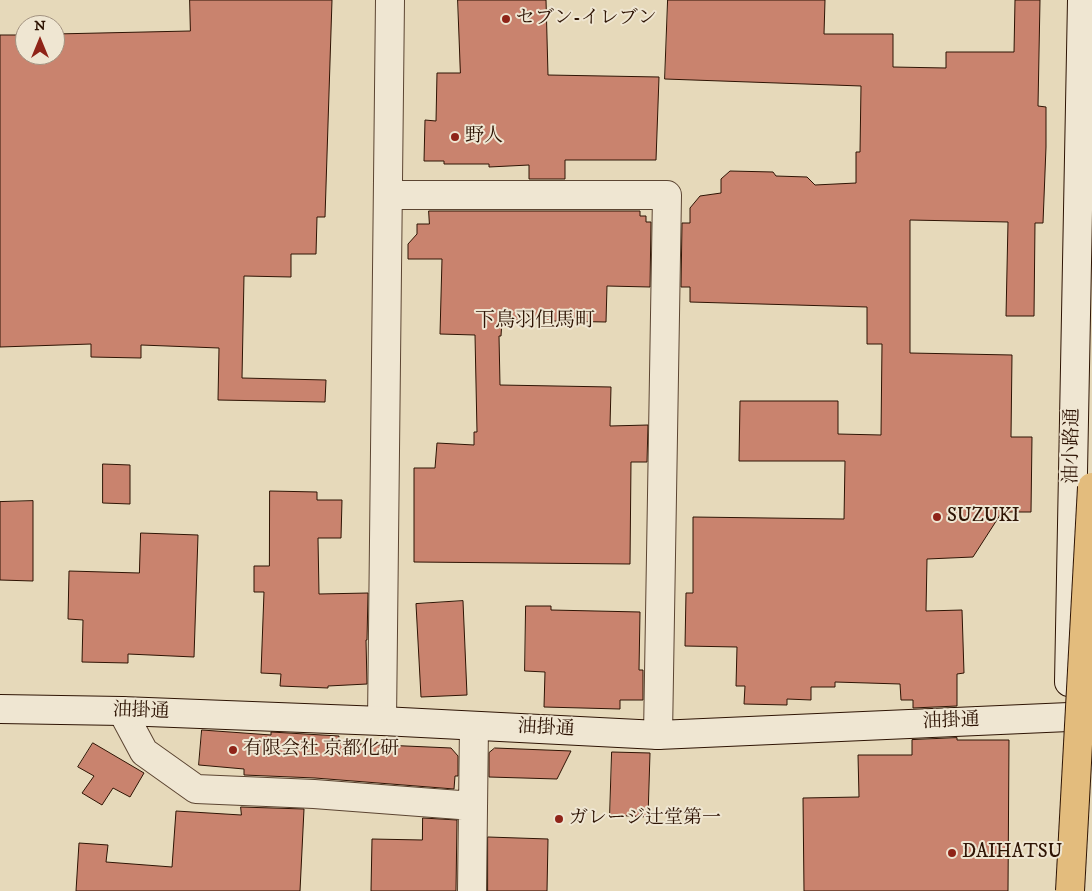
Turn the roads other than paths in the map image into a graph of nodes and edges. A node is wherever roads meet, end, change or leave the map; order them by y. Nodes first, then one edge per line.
1 (390, 0) edge
2 (1082, 0) edge
3 (388, 195) junction
4 (1092, 487) edge
5 (0, 709) edge
6 (122, 711) junction
7 (1080, 717) edge
8 (382, 721) junction
9 (474, 726) junction
10 (658, 735) junction
11 (473, 806) junction
12 (472, 891) edge
13 (1058, 891) edge
14 (1070, 891) edge

1 - 3 street
2 - 7 street, 油小路通
3 - 8 street
3 - 10 street
4 - 14 highway, bridge
5 - 6 street, 油掛通
6 - 8 street, 油掛通
6 - 11 street
7 - 10 street, 油掛通
7 - 13 street, 油小路通
8 - 9 street, 油掛通
9 - 10 street, 油掛通
9 - 11 street
11 - 12 street

